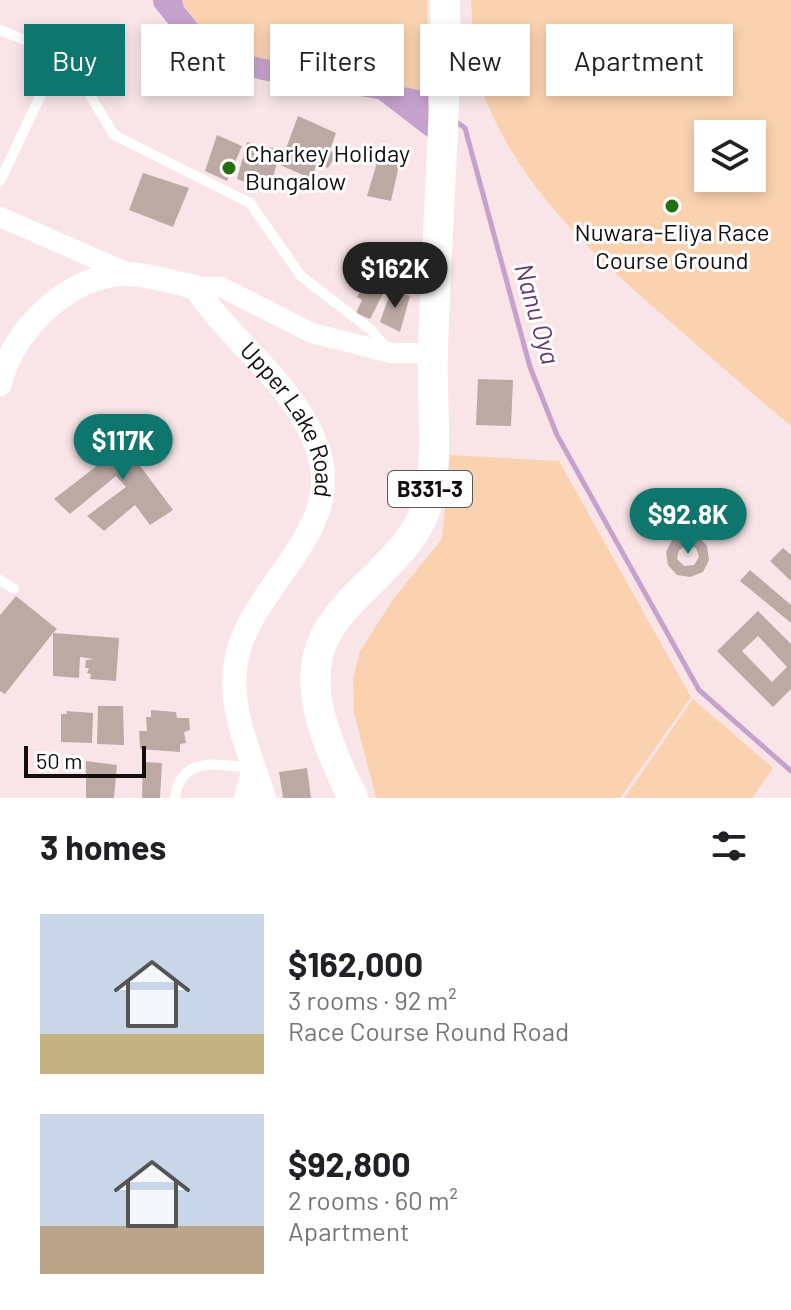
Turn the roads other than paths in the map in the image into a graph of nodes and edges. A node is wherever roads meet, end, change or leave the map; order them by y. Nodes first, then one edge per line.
1 (445, 0) edge
2 (0, 30) edge
3 (40, 96) edge
4 (0, 181) edge
5 (0, 217) edge
6 (128, 273) junction
7 (195, 287) junction
8 (391, 353) junction
9 (433, 353) junction
10 (0, 384) edge
11 (0, 580) edge
12 (14, 589) dead end
13 (252, 768) junction
14 (175, 798) edge
15 (244, 798) edge
16 (264, 798) edge
17 (353, 798) edge

1 - 9 main road, B331-3
2 - 8 lane
3 - 4 lane
5 - 6 street
6 - 7 street
6 - 10 street
7 - 8 street
7 - 13 street, Upper Lake Road
8 - 9 street
9 - 17 main road, B331-3
11 - 12 lane
13 - 14 lane
13 - 15 street
13 - 16 street, Upper Lake Road

